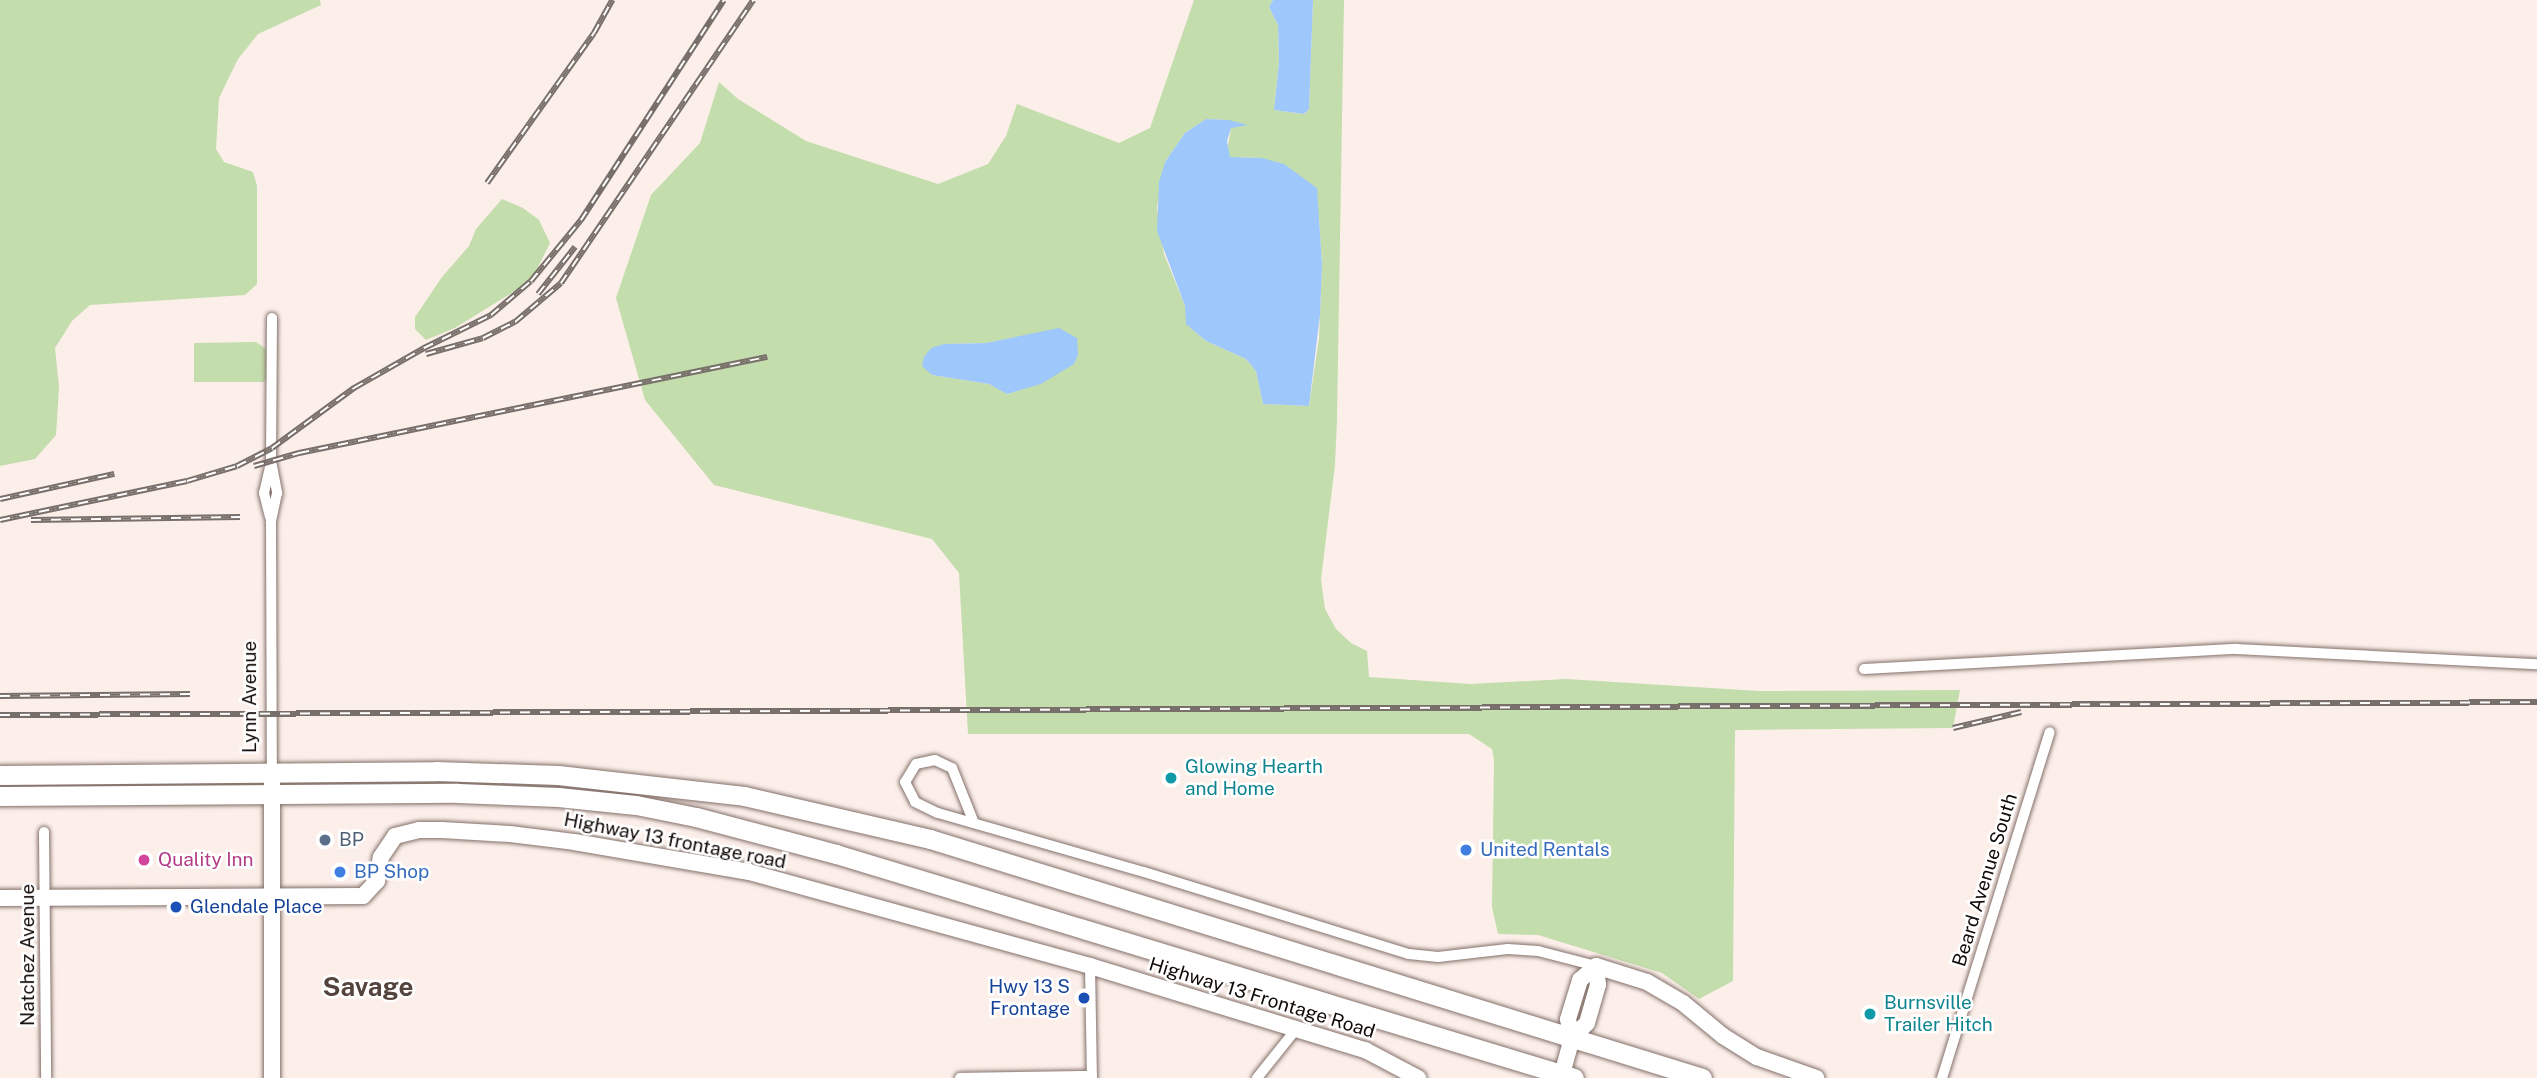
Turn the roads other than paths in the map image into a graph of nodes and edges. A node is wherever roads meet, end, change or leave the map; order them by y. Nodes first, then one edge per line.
1 (272, 318) dead end
2 (2537, 664) edge
3 (1864, 669) dead end
4 (2050, 732) dead end
5 (272, 772) junction
6 (0, 775) edge
7 (272, 794) junction
8 (0, 796) edge
9 (974, 823) junction
10 (44, 832) dead end
11 (271, 897) junction
12 (0, 898) edge
13 (45, 898) junction
14 (1090, 966) junction
15 (1595, 966) junction
16 (1297, 1028) junction
17 (1572, 1038) junction
18 (1092, 1077) edge
19 (1563, 1077) edge
20 (46, 1078) edge
21 (272, 1078) edge
22 (961, 1078) edge
23 (1256, 1078) edge
24 (1418, 1078) edge
25 (1702, 1078) edge
26 (1816, 1078) edge
27 (1942, 1078) edge

1 - 5 street, Lynn Avenue
2 - 3 street
4 - 27 street, Beard Avenue South
5 - 6 highway
5 - 7 street, Lynn Avenue
5 - 17 highway
7 - 8 highway
7 - 11 street, Lynn Avenue
7 - 19 highway
9 - 9 street
9 - 15 street
10 - 13 street, Natchez Avenue
11 - 13 street
11 - 14 street, Highway 13 frontage road
11 - 21 street, Lynn Avenue
12 - 13 street
13 - 20 street, Natchez Avenue
14 - 16 street, Highway 13 Frontage Road
14 - 18 street
15 - 17 street
15 - 26 street
16 - 23 street
16 - 24 street, Highway 13 Frontage Road
17 - 19 street
17 - 25 highway
18 - 22 street

